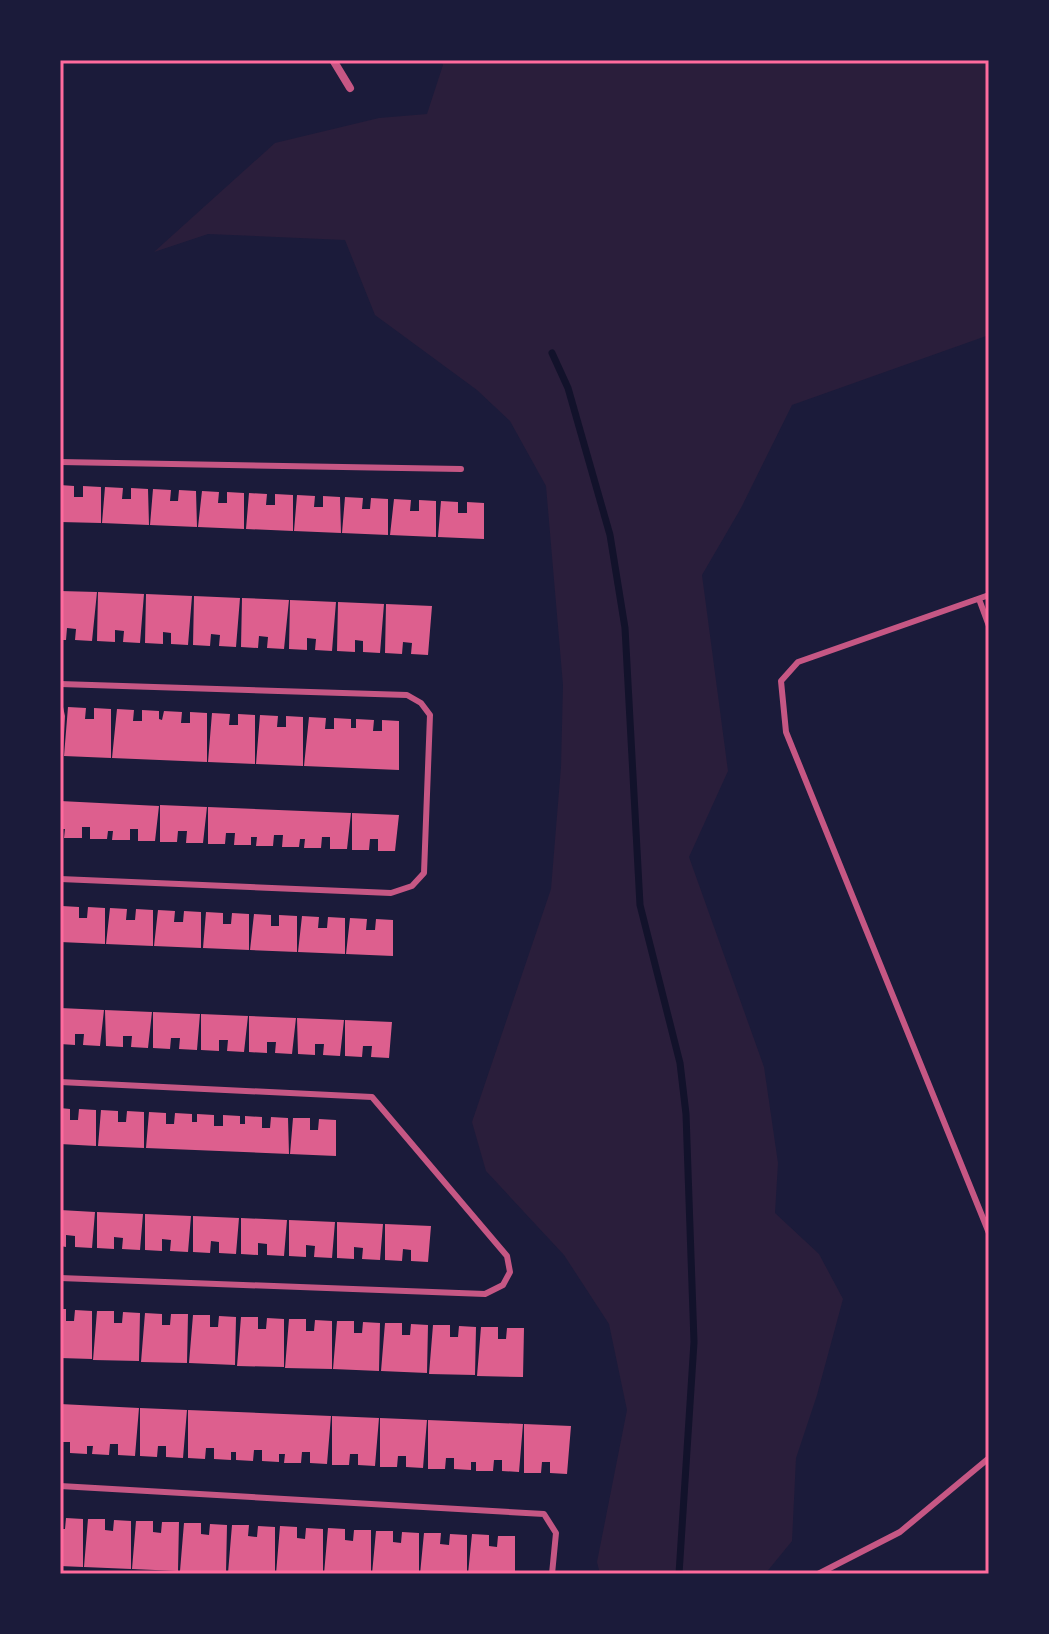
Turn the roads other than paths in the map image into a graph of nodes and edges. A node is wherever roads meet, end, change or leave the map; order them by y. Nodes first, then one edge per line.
1 (333, 60) edge
2 (350, 88) dead end
3 (60, 462) edge
4 (461, 469) dead end
5 (989, 595) edge
6 (979, 599) junction
7 (989, 626) edge
8 (60, 684) edge
9 (60, 879) edge
10 (60, 1082) edge
11 (989, 1233) edge
12 (60, 1278) edge
13 (989, 1458) edge
14 (60, 1486) edge
15 (552, 1574) edge
16 (818, 1574) edge

1 - 2 street
3 - 4 lane
5 - 6 lane
6 - 7 lane
6 - 11 lane
8 - 9 lane
10 - 12 lane
13 - 16 lane
14 - 15 lane

